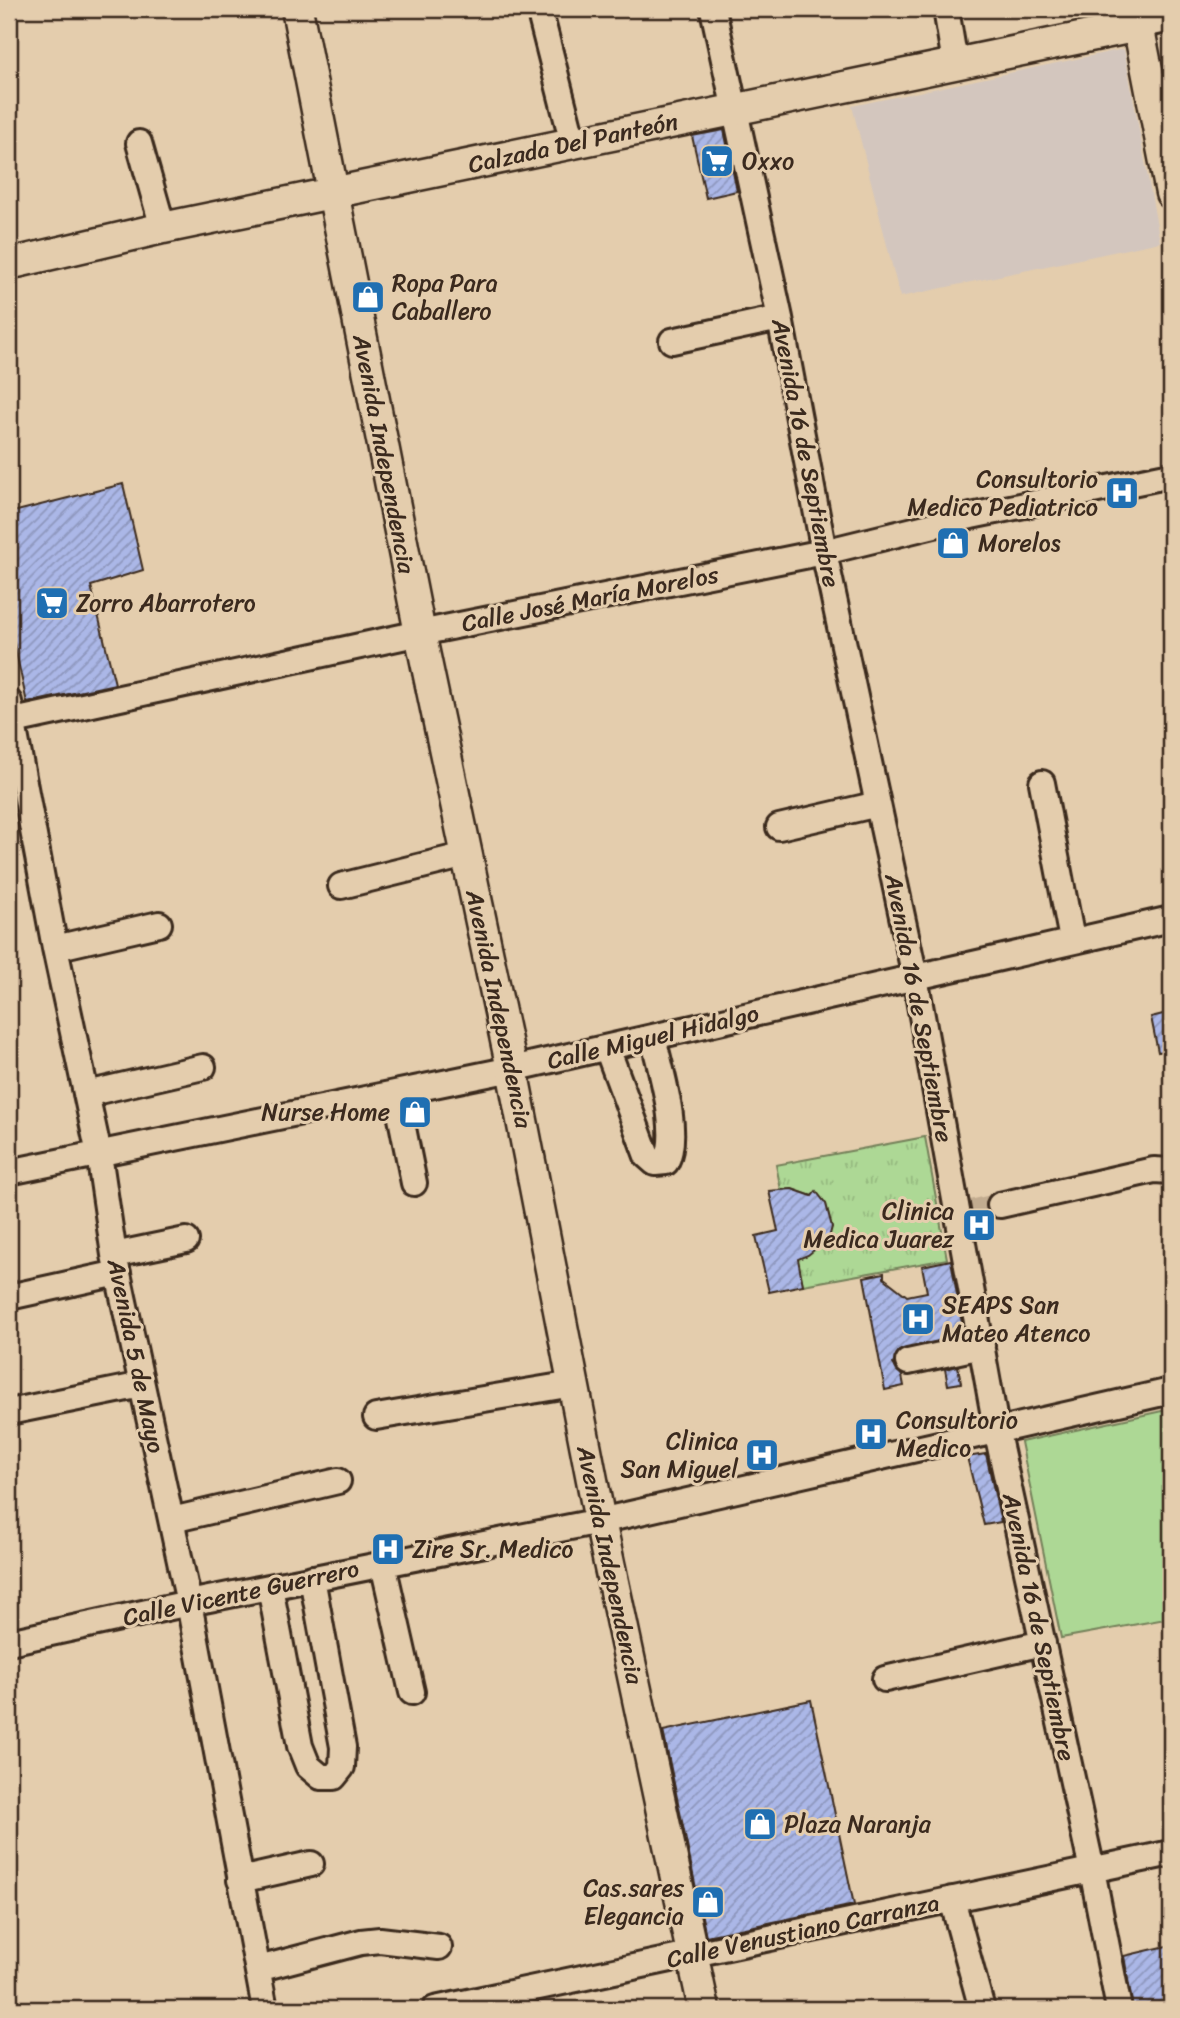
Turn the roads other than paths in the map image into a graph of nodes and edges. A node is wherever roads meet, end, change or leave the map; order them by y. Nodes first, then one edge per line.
1 (297, 9) edge
2 (539, 9) edge
3 (712, 9) edge
4 (946, 9) edge
5 (1136, 17) edge
6 (1171, 19) edge
7 (955, 63) junction
8 (733, 110) junction
9 (573, 143) junction
10 (139, 144) dead end
11 (331, 193) junction
12 (1171, 193) edge
13 (163, 228) junction
14 (9, 264) edge
15 (780, 318) junction
16 (672, 341) dead end
17 (1171, 475) edge
18 (824, 552) junction
19 (420, 634) junction
20 (10, 715) edge
21 (1042, 783) dead end
22 (878, 804) junction
23 (779, 827) dead end
24 (466, 855) junction
25 (341, 886) dead end
26 (1171, 919) edge
27 (159, 924) dead end
28 (1072, 940) junction
29 (55, 948) junction
30 (915, 977) junction
31 (653, 1037) junction
32 (607, 1048) junction
33 (203, 1067) dead end
34 (512, 1069) junction
35 (396, 1093) junction
36 (86, 1094) junction
37 (99, 1154) junction
38 (1171, 1171) edge
39 (9, 1172) edge
40 (414, 1183) dead end
41 (1000, 1205) tunnel mouth
42 (186, 1240) dead end
43 (116, 1264) junction
44 (9, 1297) edge
45 (982, 1346) junction
46 (908, 1362) dead end
47 (573, 1384) junction
48 (142, 1385) junction
49 (1171, 1391) edge
50 (9, 1412) edge
51 (376, 1417) dead end
52 (997, 1433) junction
53 (338, 1481) dead end
54 (172, 1520) junction
55 (600, 1521) junction
56 (383, 1564) junction
57 (312, 1578) junction
58 (270, 1587) junction
59 (190, 1603) junction
60 (321, 1627) junction
61 (280, 1634) junction
62 (9, 1642) edge
63 (1043, 1643) junction
64 (886, 1679) dead end
65 (412, 1692) dead end
66 (1171, 1853) edge
67 (311, 1864) dead end
68 (1092, 1870) junction
69 (240, 1880) junction
70 (952, 1899) junction
71 (439, 1947) dead end
72 (694, 1954) junction
73 (258, 1969) junction
74 (265, 2009) edge
75 (435, 2009) edge
76 (704, 2009) edge
77 (982, 2009) edge
78 (1119, 2009) edge

1 - 11 main road, Avenida Independencia
2 - 9 street
3 - 8 street, Avenida 16 de Septiembre
4 - 7 street
5 - 6 street
5 - 7 main road, Calzada Del Panteón
5 - 12 main road
7 - 8 main road, Calzada Del Panteón
8 - 9 main road, Calzada Del Panteón
8 - 15 street, Avenida 16 de Septiembre
9 - 11 main road, Calzada Del Panteón
10 - 13 street
11 - 13 main road, Calzada Del Panteón
11 - 19 main road, Avenida Independencia
13 - 14 main road, Calzada Del Panteón
15 - 16 street
15 - 18 street, Avenida 16 de Septiembre
17 - 18 street, Calle José María Morelos
18 - 19 street, Calle José María Morelos
18 - 22 street, Avenida 16 de Septiembre
19 - 20 street, Calle José María Morelos
19 - 24 main road, Avenida Independencia
20 - 29 street, Avenida 5 de Mayo
21 - 28 street
22 - 23 street
22 - 30 street, Avenida 16 de Septiembre
24 - 25 street
24 - 34 main road, Avenida Independencia
26 - 28 street, Calle Miguel Hidalgo
27 - 29 street
28 - 30 street, Calle Miguel Hidalgo
29 - 36 street, Avenida 5 de Mayo
30 - 31 street, Calle Miguel Hidalgo
30 - 45 street, Avenida 16 de Septiembre
31 - 32 street, Calle Miguel Hidalgo
31 - 32 street
32 - 34 street, Calle Miguel Hidalgo
33 - 36 street
34 - 35 street, Calle Miguel Hidalgo
34 - 47 main road, Avenida Independencia
35 - 37 street, Calle Miguel Hidalgo
35 - 40 street
36 - 37 street, Avenida 5 de Mayo
37 - 39 street, Calle Miguel Hidalgo
37 - 43 street, Avenida 5 de Mayo
38 - 41 street
42 - 43 street
43 - 44 street
43 - 48 street, Avenida 5 de Mayo
45 - 46 street
45 - 52 street, Avenida 16 de Septiembre
47 - 51 street
47 - 55 main road, Avenida Independencia
48 - 50 street
48 - 54 street, Avenida 5 de Mayo
49 - 52 street, Calle Vicente Guerrero
52 - 55 street, Calle Vicente Guerrero
52 - 63 street, Avenida 16 de Septiembre
53 - 54 street
54 - 59 street, Avenida 5 de Mayo
55 - 56 street, Calle Vicente Guerrero
55 - 72 main road, Avenida Independencia
56 - 57 street, Calle Vicente Guerrero
56 - 65 street
57 - 58 street, Calle Vicente Guerrero
57 - 60 street
58 - 59 street, Calle Vicente Guerrero
58 - 61 street
59 - 62 street, Calle Vicente Guerrero
59 - 69 street, Avenida 5 de Mayo
60 - 61 street
60 - 61 street
63 - 64 street
63 - 68 street, Avenida 16 de Septiembre
66 - 68 street, Calle Venustiano Carranza
67 - 69 street
68 - 70 street, Calle Venustiano Carranza
68 - 78 street, Avenida 16 de Septiembre
69 - 73 street, Avenida 5 de Mayo
70 - 72 street, Calle Venustiano Carranza
70 - 77 street
71 - 73 street
72 - 75 street, Calle Venustiano Carranza
72 - 76 main road, Avenida Independencia
73 - 74 street, Avenida 5 de Mayo

